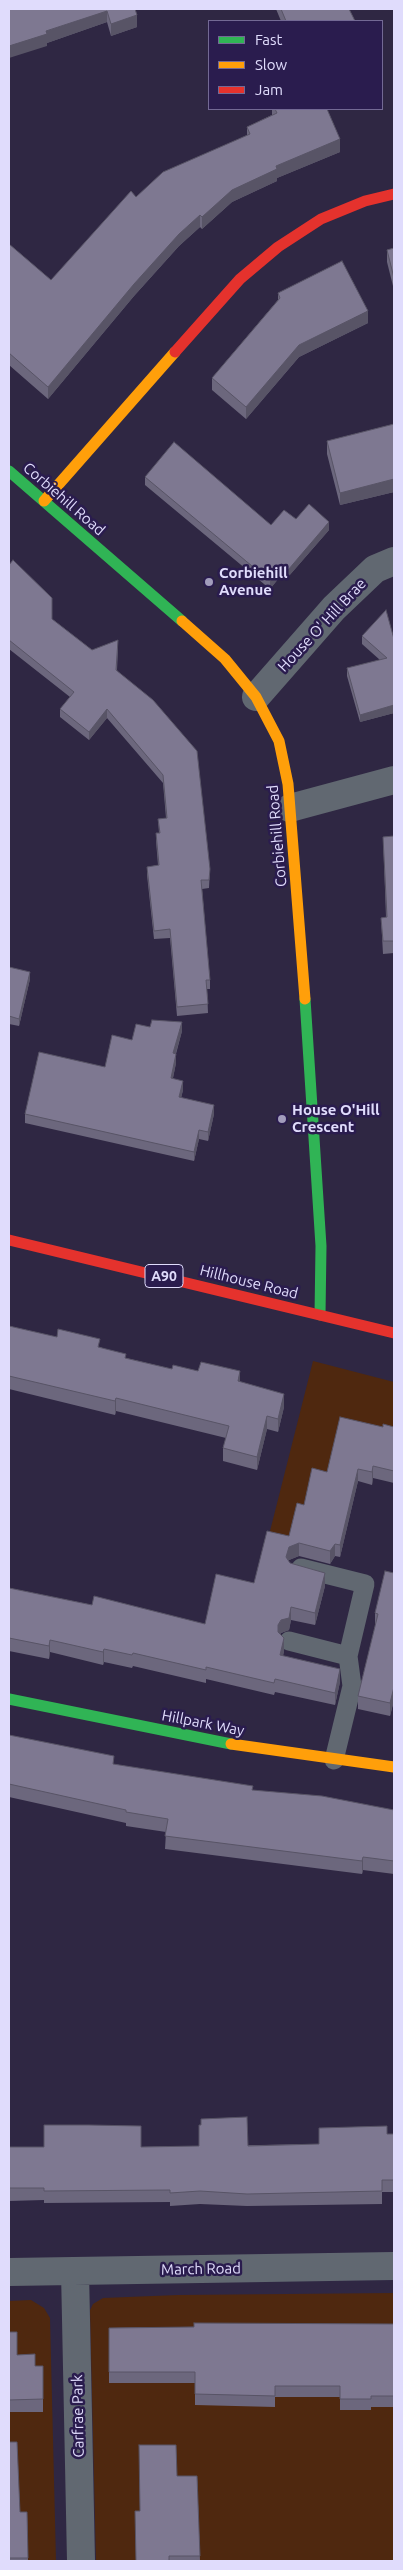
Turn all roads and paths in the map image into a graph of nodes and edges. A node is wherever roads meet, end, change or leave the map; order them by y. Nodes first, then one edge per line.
1 (394, 194) edge
2 (9, 471) edge
3 (44, 501) junction
4 (394, 561) edge
5 (256, 697) junction
6 (394, 780) edge
7 (290, 808) junction
8 (9, 1240) edge
9 (320, 1315) junction
10 (394, 1333) edge
11 (297, 1567) edge
12 (289, 1641) dead end
13 (348, 1656) junction
14 (9, 1699) edge
15 (334, 1760) junction
16 (394, 1768) edge
17 (394, 2266) edge
18 (75, 2271) junction
19 (9, 2272) edge
20 (81, 2561) edge

1 - 3 street
2 - 3 street, Corbiehill Road
3 - 5 street, Corbiehill Road
4 - 5 street, House O' Hill Brae
5 - 7 street, Corbiehill Road
6 - 7 street
7 - 9 street, Corbiehill Road
8 - 9 street, Hillhouse Road / A90
9 - 10 street, Hillhouse Road / A90
11 - 13 lane
12 - 13 lane
13 - 15 lane
14 - 15 street, Hillpark Way
15 - 16 street, Hillpark Way
17 - 18 street, March Road
18 - 19 street, March Road
18 - 20 street, Carfrae Park

